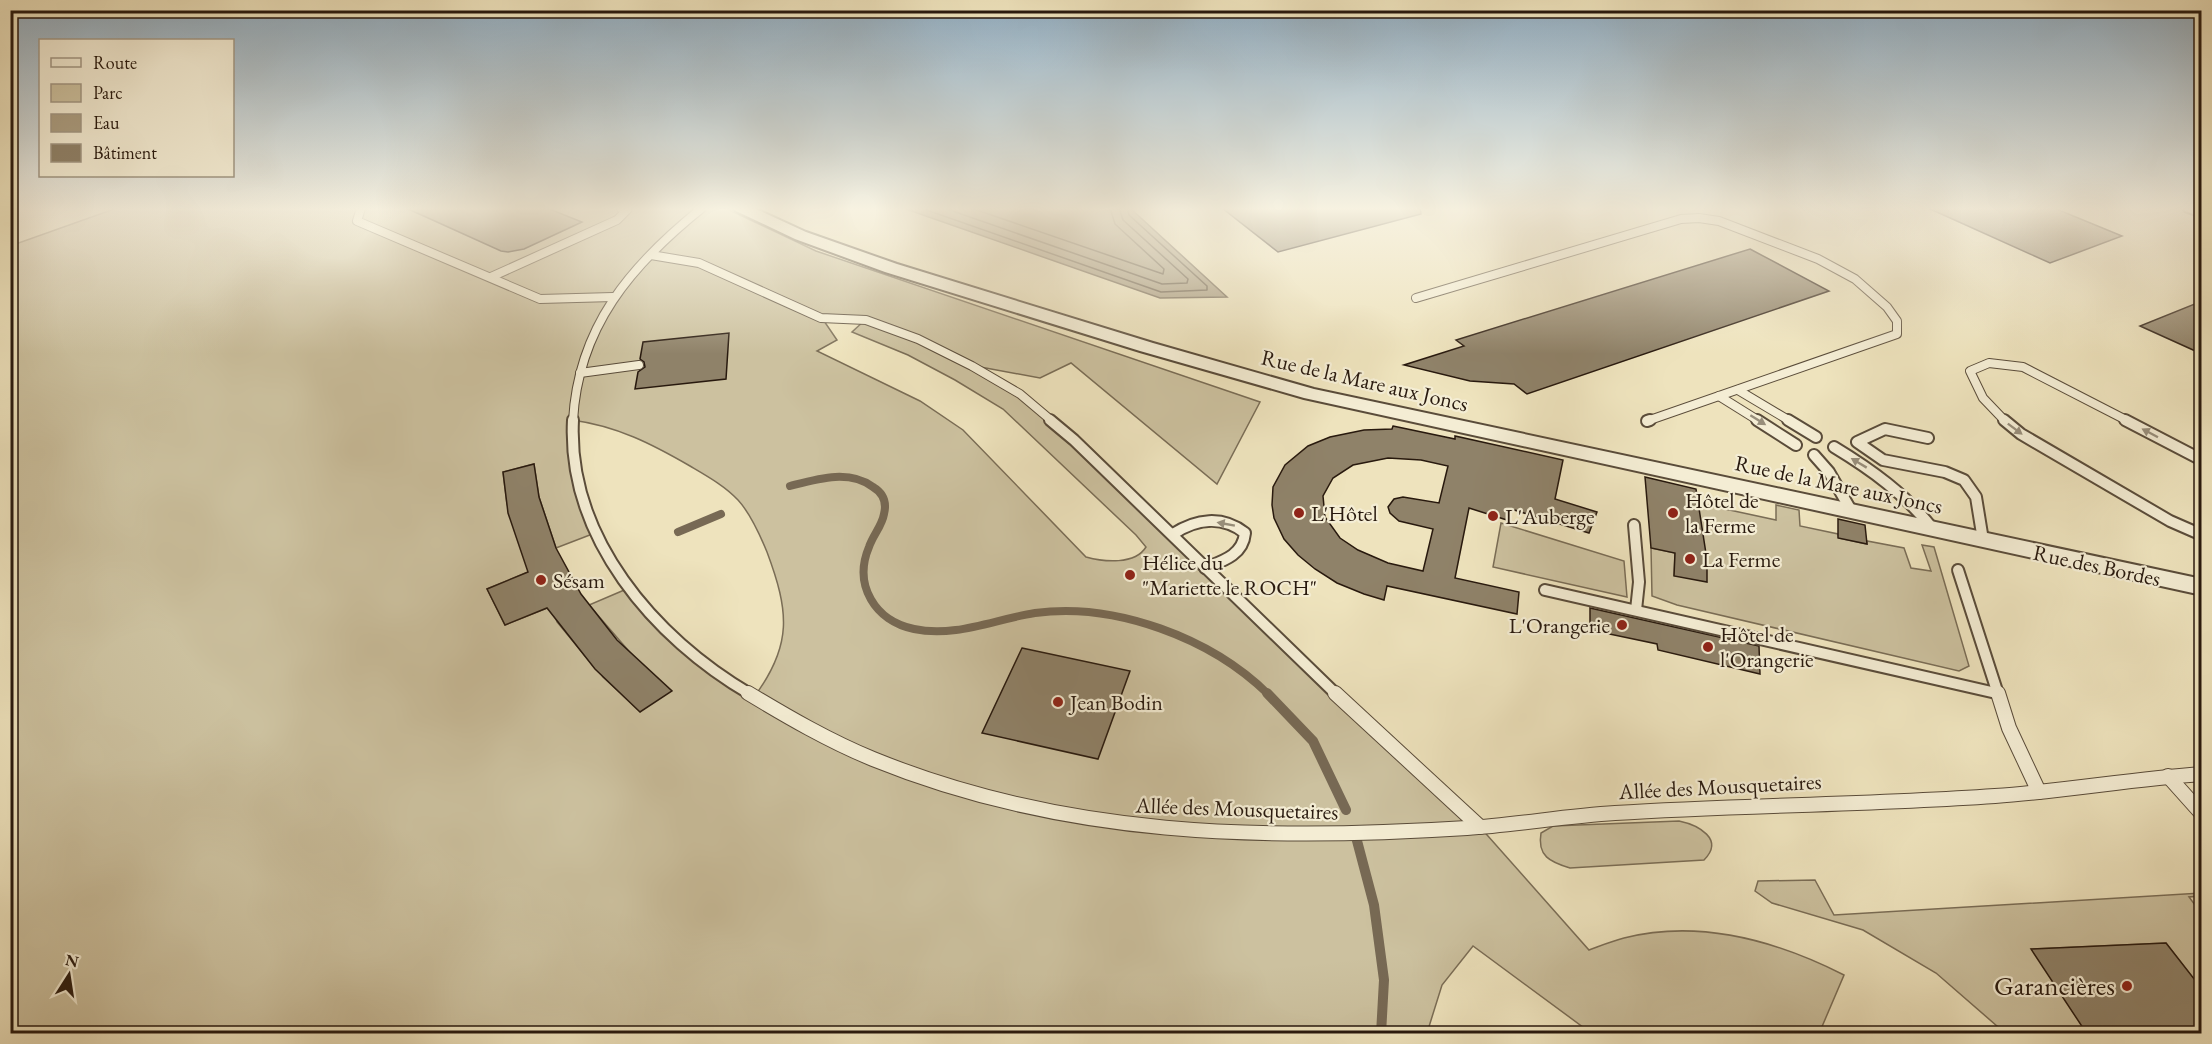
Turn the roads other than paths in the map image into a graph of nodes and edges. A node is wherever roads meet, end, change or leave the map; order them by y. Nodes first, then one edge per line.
1 (442, 257) edge
2 (536, 257) edge
3 (649, 257) edge
4 (661, 257) edge
5 (856, 257) edge
6 (1554, 257) edge
7 (1812, 257) edge
8 (491, 277) junction
9 (613, 297) junction
10 (1416, 298) dead end
11 (639, 365) dead end
12 (580, 373) junction
13 (1738, 390) junction
14 (1719, 396) junction
15 (1647, 421) dead end
16 (1816, 437) dead end
17 (1928, 438) dead end
18 (1797, 445) dead end
19 (1834, 447) dead end
20 (1814, 455) dead end
21 (2202, 460) edge
22 (1852, 512) junction
23 (1634, 525) dead end
24 (1933, 529) junction
25 (1173, 534) junction
26 (2201, 536) edge
27 (1988, 541) junction
28 (1205, 568) junction
29 (1958, 570) dead end
30 (2202, 587) edge
31 (1545, 590) dead end
32 (1636, 610) junction
33 (1996, 693) junction
34 (2202, 774) edge
35 (2168, 776) junction
36 (2038, 792) junction
37 (2202, 814) edge
38 (1480, 827) junction

1 - 8 lane
2 - 8 lane
3 - 9 lane, Allée des Mousquetaires
4 - 25 lane
5 - 22 street, Rue de la Mare aux Joncs
6 - 10 lane
7 - 13 lane
8 - 9 lane
9 - 12 lane, Allée des Mousquetaires
11 - 12 lane
12 - 38 lane, Allée des Mousquetaires
13 - 14 lane
13 - 16 lane
14 - 15 lane
14 -> 18 lane
17 - 27 lane
24 -> 19 lane
20 - 22 lane
21 -> 26 lane
22 - 24 street, Rue de la Mare aux Joncs
23 - 32 lane
24 - 27 street, Rue de la Mare aux Joncs
25 - 28 lane
28 -> 25 lane
27 - 30 street, Rue des Bordes
28 - 38 lane
29 - 33 lane
31 - 32 lane
32 - 33 lane
33 - 36 lane
34 - 35 lane, Allée des Mousquetaires
35 - 36 lane, Allée des Mousquetaires
35 - 37 lane
36 - 38 lane, Allée des Mousquetaires

